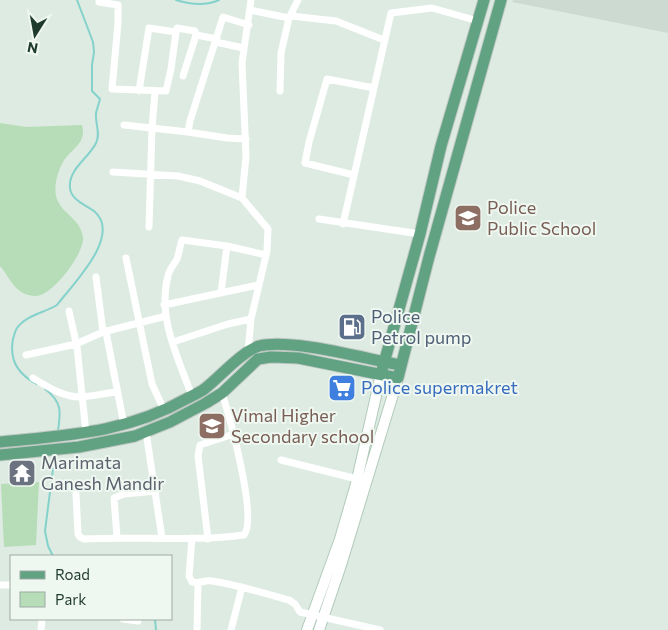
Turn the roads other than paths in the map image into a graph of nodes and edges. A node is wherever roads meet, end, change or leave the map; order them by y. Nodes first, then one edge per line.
1 (99, 0) edge
2 (251, 0) edge
3 (298, 0) edge
4 (484, 0) edge
5 (501, 0) edge
6 (250, 10) junction
7 (290, 17) junction
8 (478, 20) junction
9 (249, 25) junction
10 (176, 32) junction
11 (196, 35) junction
12 (384, 40) junction
13 (216, 41) junction
14 (243, 48) junction
15 (183, 76) dead end
16 (374, 88) junction
17 (139, 91) junction
18 (280, 91) dead end
19 (155, 92) junction
20 (124, 125) dead end
21 (152, 128) junction
22 (188, 132) junction
23 (246, 138) junction
24 (113, 172) dead end
25 (150, 173) junction
26 (354, 175) junction
27 (242, 198) junction
28 (320, 219) dead end
29 (343, 224) junction
30 (149, 227) dead end
31 (420, 234) junction
32 (227, 246) junction
33 (266, 254) junction
34 (126, 258) dead end
35 (96, 276) dead end
36 (258, 286) junction
37 (221, 294) junction
38 (164, 304) junction
39 (69, 311) dead end
40 (166, 316) junction
41 (251, 319) junction
42 (138, 324) junction
43 (104, 332) junction
44 (173, 342) junction
45 (76, 344) junction
46 (248, 352) junction
47 (26, 354) dead end
48 (401, 365) junction
49 (382, 368) junction
50 (33, 378) dead end
51 (398, 378) junction
52 (118, 392) junction
53 (222, 393) junction
54 (192, 396) junction
55 (81, 397) junction
56 (164, 410) junction
57 (124, 425) junction
58 (146, 432) junction
59 (86, 433) junction
60 (234, 434) junction
61 (0, 442) edge
62 (0, 455) edge
63 (281, 460) dead end
64 (357, 479) junction
65 (156, 491) junction
66 (76, 494) dead end
67 (116, 537) junction
68 (162, 538) junction
69 (192, 538) junction
70 (208, 539) junction
71 (198, 583) junction
72 (242, 587) junction
73 (312, 615) junction
74 (324, 618) junction
75 (130, 620) edge
76 (138, 621) dead end
77 (197, 630) edge
78 (231, 630) edge
79 (307, 630) edge
80 (319, 630) edge
81 (380, 630) edge

1 - 17 street
2 - 6 street
3 - 7 street
4 - 8 main road
5 - 48 main road
6 - 7 street
6 - 9 street
7 - 12 street
7 - 18 street
8 - 12 street
8 - 31 main road
9 - 13 street
9 - 14 street
10 - 11 street
10 - 17 street
10 - 19 street
11 - 13 street
11 - 15 street
12 - 16 street
13 - 14 street
13 - 22 street
14 - 23 street
16 - 26 street
16 - 26 street
17 - 19 street
19 - 21 street
20 - 21 street
21 - 22 street
21 - 25 street
22 - 23 street
23 - 27 street
24 - 25 street
25 - 27 street
25 - 30 street
26 - 29 street
27 - 33 street
28 - 29 street
29 - 31 street
31 - 49 main road
32 - 33 street
32 - 37 street
32 - 38 street
33 - 36 street
34 - 42 street
35 - 43 street
36 - 37 street
36 - 41 street
37 - 38 street
38 - 40 street
39 - 45 street
40 - 42 street
40 - 44 street
41 - 44 street
41 - 46 street
42 - 43 street
42 - 56 street
43 - 45 street
43 - 52 street
44 - 54 street
45 - 47 street
45 - 55 street
46 - 49 main road
46 - 54 main road
48 - 49 main road
48 - 51 main road
49 - 51 main road
49 - 53 main road
49 - 64 main road
50 - 55 street
51 - 74 main road
52 - 55 street
52 - 57 street
53 - 58 main road
53 - 60 street
54 - 56 main road
55 - 59 street
56 - 57 main road
57 - 59 main road
58 - 62 main road
58 - 65 street
59 - 61 main road
60 - 70 street
60 - 70 street
63 - 64 street
64 - 73 main road
65 - 67 street
65 - 68 street
66 - 67 street
67 - 68 street
68 - 69 street
69 - 70 street
69 - 71 street
71 - 72 street
71 - 77 street
72 - 73 street
72 - 78 street
73 - 74 street
73 - 79 main road
74 - 80 main road
74 - 81 street
75 - 76 street

